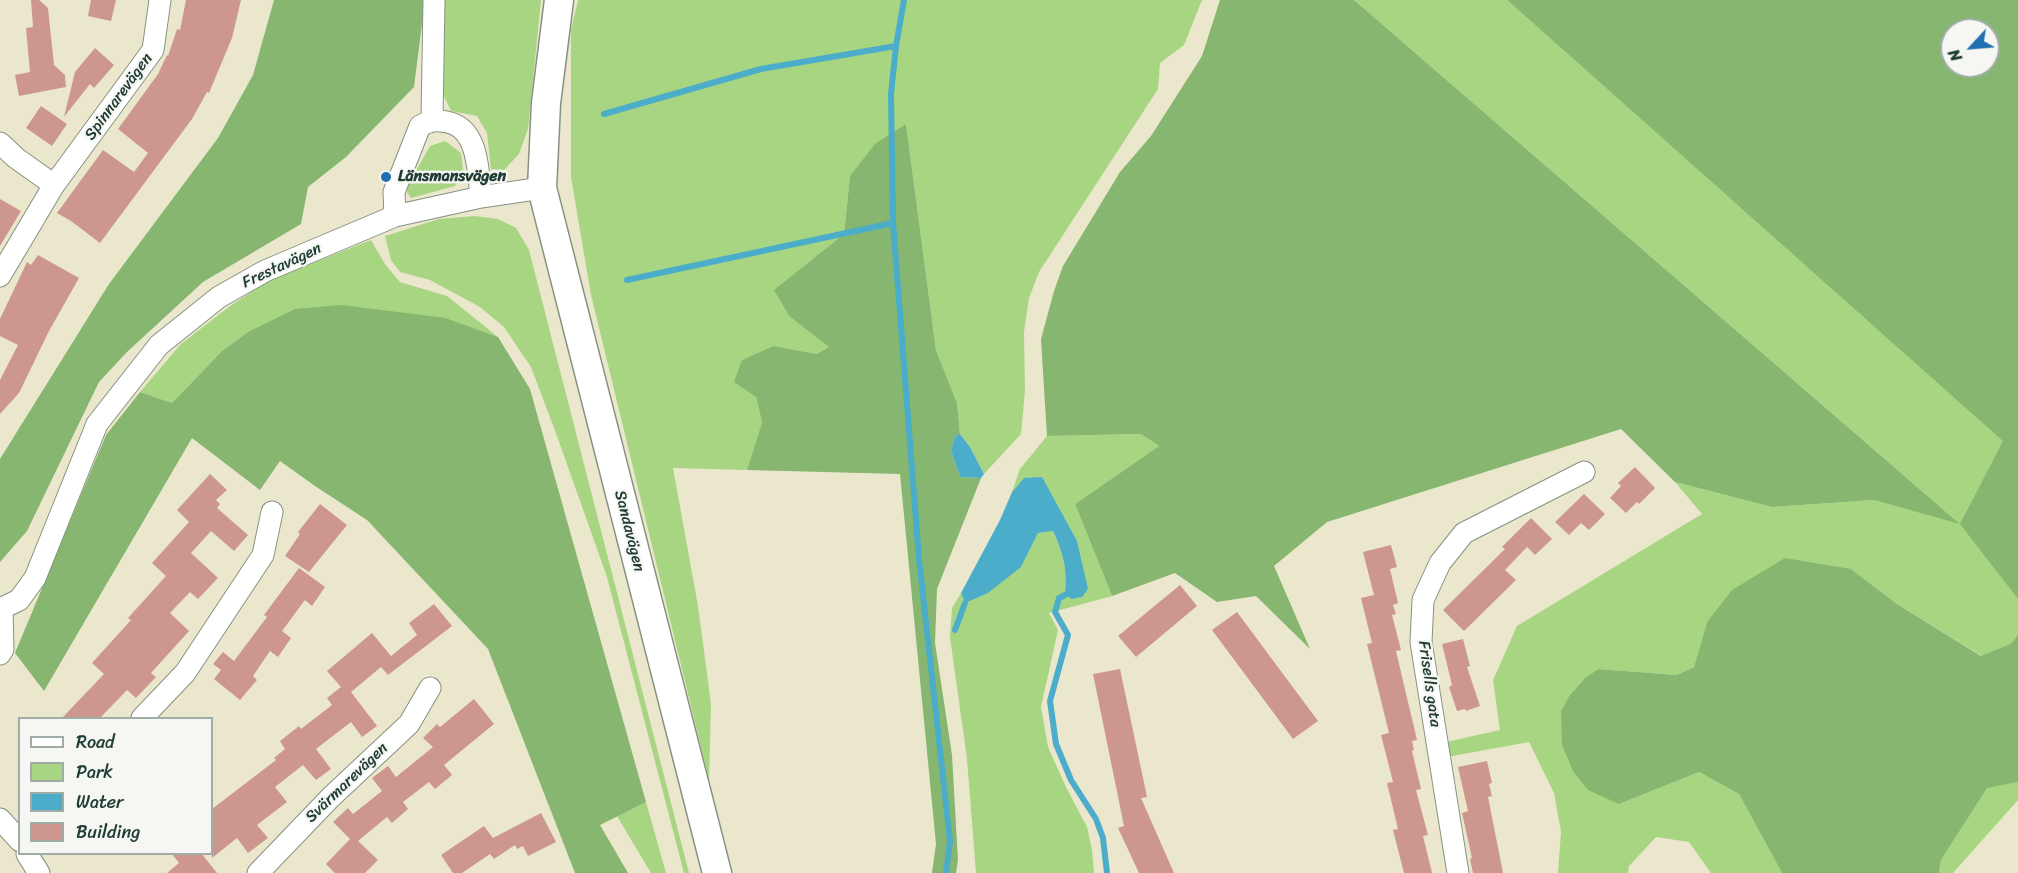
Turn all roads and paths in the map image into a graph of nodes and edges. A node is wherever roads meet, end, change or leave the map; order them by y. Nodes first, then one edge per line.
1 (160, 0) edge
2 (434, 0) edge
3 (559, 0) edge
4 (432, 120) junction
5 (0, 143) edge
6 (54, 185) junction
7 (542, 188) junction
8 (481, 197) junction
9 (394, 216) junction
10 (0, 276) edge
11 (1584, 472) dead end
12 (272, 512) dead end
13 (1, 609) edge
14 (0, 654) edge
15 (430, 688) dead end
16 (143, 717) edge
17 (0, 819) edge
18 (18, 840) edge
19 (28, 855) edge
20 (39, 873) edge
21 (258, 873) edge
22 (717, 873) edge
23 (1458, 873) edge

1 - 6 street, Spinnarevägen
2 - 4 street
3 - 7 street
4 - 8 street
4 - 9 street
5 - 6 street
6 - 10 street, Spinnarevägen
7 - 8 street, Frestavägen
7 - 22 street, Sandavägen
8 - 9 street, Frestavägen
9 - 13 street, Frestavägen
11 - 23 street, Frisells gata
12 - 16 street
13 - 14 street
15 - 21 street, Svärmarevägen
17 - 18 street
19 - 20 street

